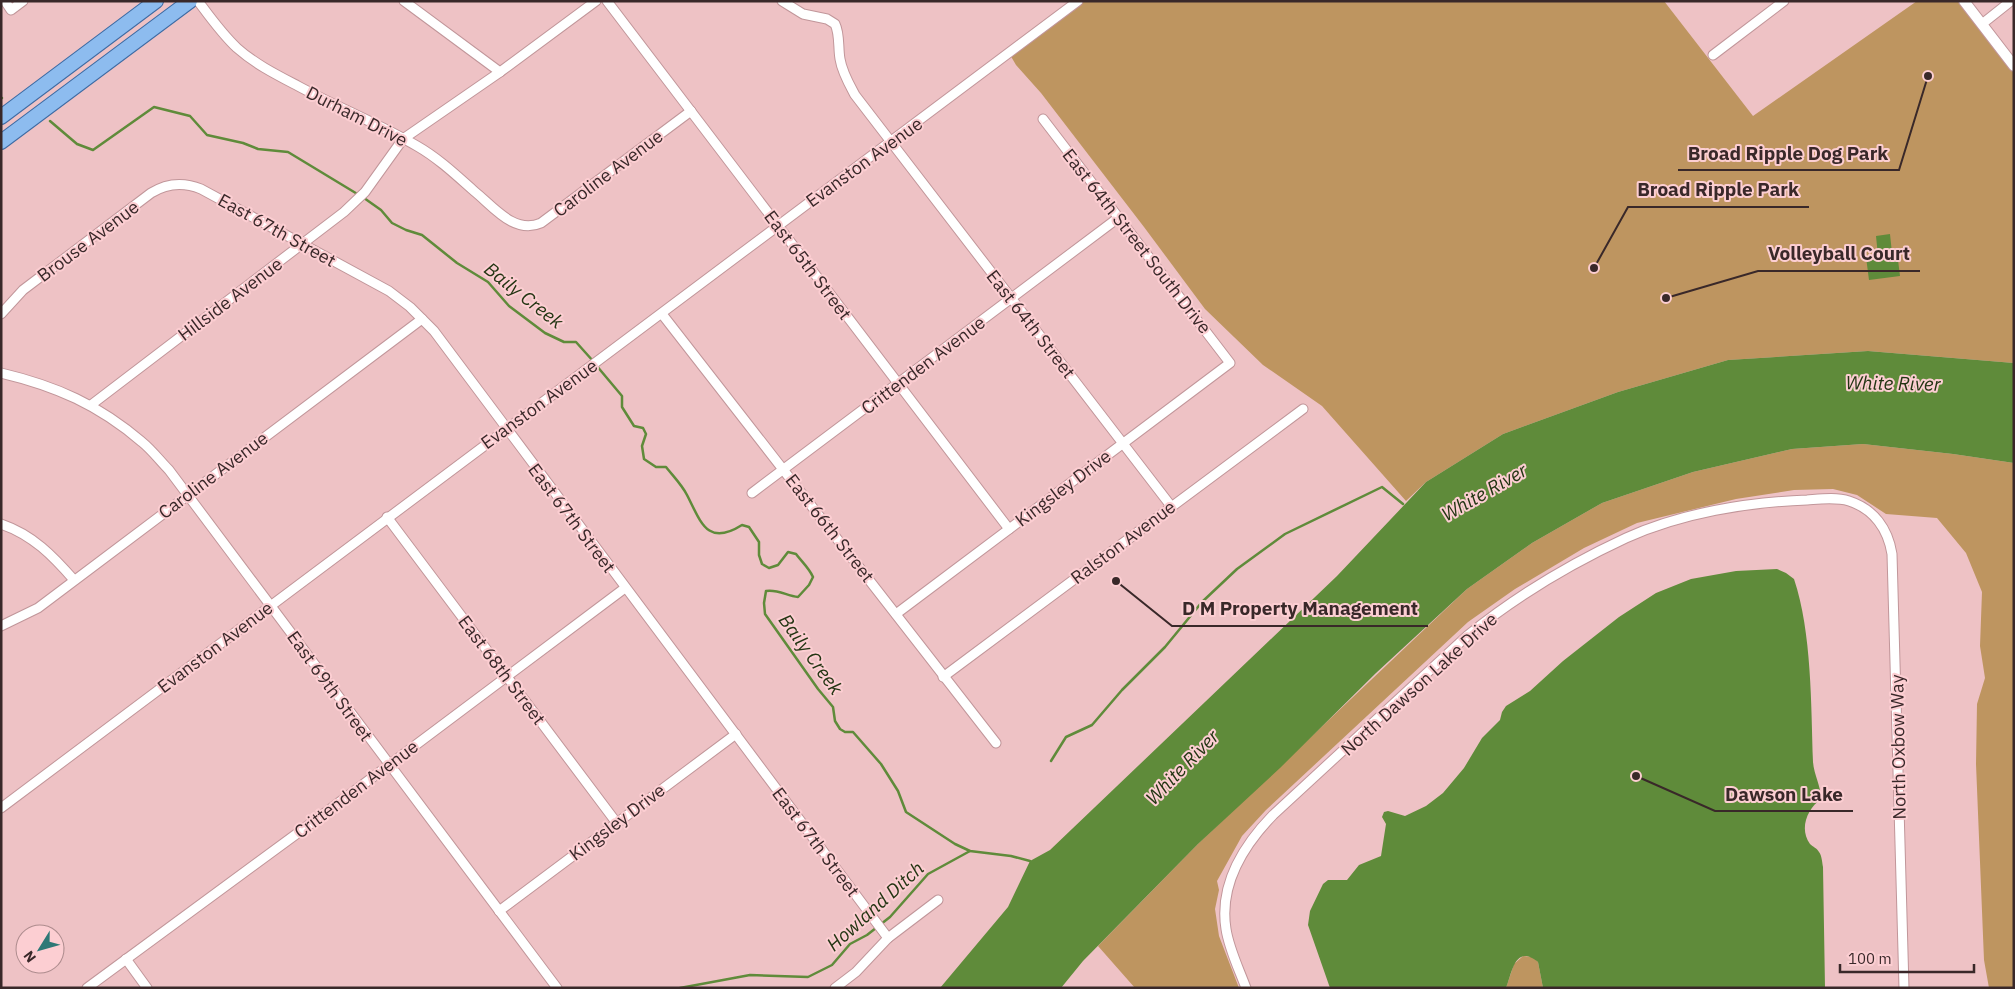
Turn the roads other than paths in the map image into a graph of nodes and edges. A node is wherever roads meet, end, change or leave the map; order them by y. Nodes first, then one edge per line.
1 (5, 1) edge
2 (23, 1) edge
3 (156, 1) edge
4 (190, 1) edge
5 (198, 1) edge
6 (404, 1) edge
7 (596, 1) edge
8 (607, 1) edge
9 (782, 1) edge
10 (1078, 1) edge
11 (1784, 1) edge
12 (1964, 1) edge
13 (2011, 1) edge
14 (1982, 24) junction
15 (1714, 54) dead end
16 (2014, 66) edge
17 (500, 72) junction
18 (691, 111) junction
19 (1, 117) edge
20 (1043, 119) dead end
21 (403, 138) junction
22 (1, 142) edge
23 (891, 142) junction
24 (183, 184) joint
25 (1118, 218) junction
26 (778, 225) junction
27 (522, 227) joint
28 (303, 244) junction
29 (1011, 298) junction
30 (1, 314) edge
31 (662, 314) junction
32 (422, 319) junction
33 (1230, 363) joint
34 (1, 373) edge
35 (898, 384) junction
36 (91, 405) junction
37 (1303, 409) dead end
38 (506, 429) junction
39 (1123, 443) junction
40 (784, 469) junction
41 (752, 493) dead end
42 (188, 494) junction
43 (1171, 506) junction
44 (1870, 512) joint
45 (387, 517) junction
46 (1, 524) edge
47 (1009, 529) junction
48 (74, 580) junction
49 (625, 588) junction
50 (271, 605) junction
51 (896, 614) junction
52 (1, 626) edge
53 (943, 676) junction
54 (507, 677) junction
55 (736, 734) junction
56 (996, 743) dead end
57 (389, 765) junction
58 (1, 808) edge
59 (616, 822) junction
60 (938, 900) dead end
61 (499, 911) junction
62 (888, 938) junction
63 (126, 959) junction
64 (86, 988) edge
65 (146, 988) edge
66 (557, 988) edge
67 (835, 988) edge
68 (1246, 988) edge
69 (1904, 988) edge

1 - 2 street
3 - 19 main road
4 - 22 main road
5 - 21 street, Durham Drive
6 - 17 street
7 - 17 street, Hillside Avenue
8 - 18 street, East 65th Street
9 - 23 street, East 64th Street
10 - 23 street, Evanston Avenue
11 - 15 street
12 - 14 street
13 - 14 street
14 - 16 street
17 - 21 street, Hillside Avenue
18 - 26 street, East 65th Street
18 - 27 street, Caroline Avenue
20 - 25 street, East 64th Street South Drive
21 - 27 street, Durham Drive
21 - 28 street, Hillside Avenue
23 - 26 street, Evanston Avenue
23 - 29 street, East 64th Street
24 - 28 street, East 67th Street
24 - 30 street, Brouse Avenue
25 - 29 street, Crittenden Avenue
25 - 33 street, East 64th Street South Drive
26 - 31 street, Evanston Avenue
26 - 35 street, East 65th Street
28 - 32 street, East 67th Street
28 - 36 street, Hillside Avenue
29 - 35 street, Crittenden Avenue
29 - 39 street, East 64th Street
31 - 38 street, Evanston Avenue
31 - 40 street, East 66th Street
32 - 38 street, East 67th Street
32 - 42 street, Caroline Avenue
33 - 39 street, Kingsley Drive
34 - 36 street, East 69th Street
35 - 40 street, Crittenden Avenue
35 - 47 street, East 65th Street
36 - 42 street, East 69th Street
37 - 43 street, Ralston Avenue
38 - 45 street, Evanston Avenue
38 - 49 street, East 67th Street
39 - 43 street, East 64th Street
39 - 47 street, Kingsley Drive
40 - 41 street, Crittenden Avenue
40 - 51 street, East 66th Street
42 - 48 street, Caroline Avenue
42 - 50 street, East 69th Street
43 - 53 street, Ralston Avenue
44 - 68 street, North Dawson Lake Drive
44 - 69 street, North Oxbow Way
45 - 50 street, Evanston Avenue
45 - 54 street, East 68th Street
46 - 48 street
47 - 51 street, Kingsley Drive
48 - 52 street, Caroline Avenue
49 - 54 street, Crittenden Avenue
49 - 55 street, East 67th Street
50 - 57 street, East 69th Street
50 - 58 street, Evanston Avenue
51 - 53 street, East 66th Street
53 - 56 street, East 66th Street
54 - 57 street, Crittenden Avenue
54 - 59 street, East 68th Street
55 - 59 street, Kingsley Drive
55 - 62 street, East 67th Street
57 - 61 street, East 69th Street
57 - 63 street, Crittenden Avenue
59 - 61 street, Kingsley Drive
60 - 62 street
61 - 66 street, East 69th Street
62 - 67 street
63 - 64 street, Crittenden Avenue
63 - 65 street

